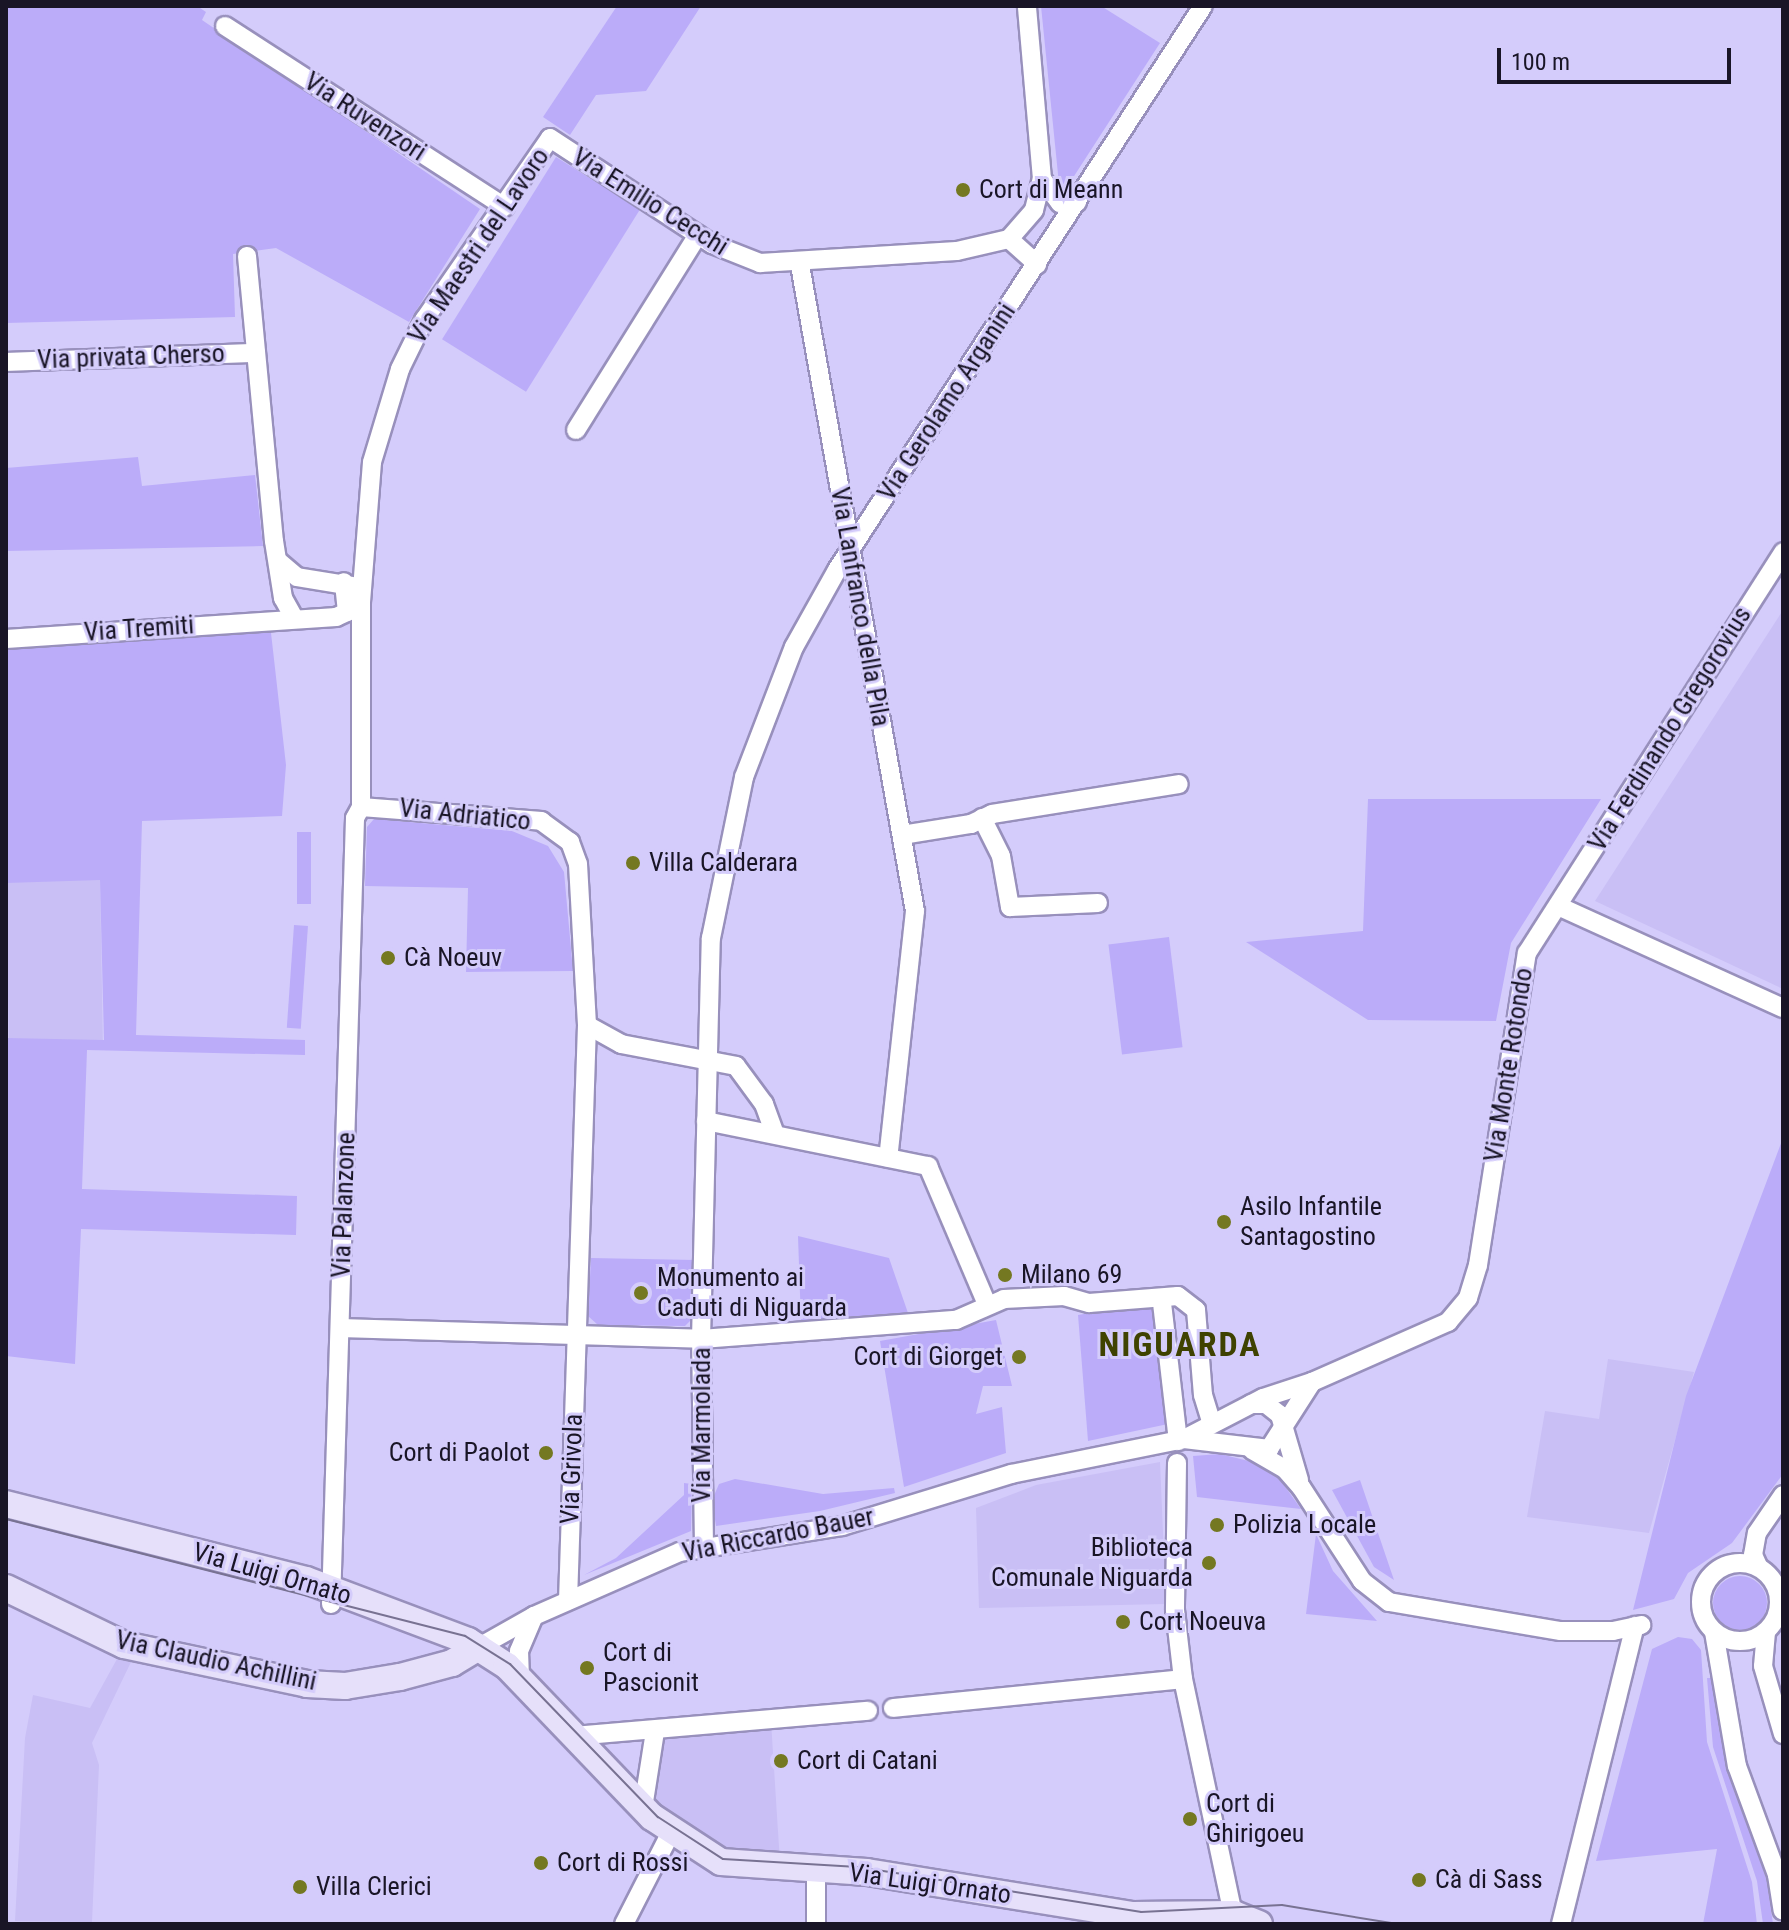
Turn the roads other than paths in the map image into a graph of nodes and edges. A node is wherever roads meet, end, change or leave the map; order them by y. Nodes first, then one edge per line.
1 (1027, 6) edge
2 (1203, 6) edge
3 (225, 26) dead end
4 (550, 138) joint
5 (1042, 179) junction
6 (1077, 202) junction
7 (505, 207) junction
8 (698, 235) junction
9 (1009, 239) junction
10 (247, 256) dead end
11 (1037, 264) junction
12 (800, 265) junction
13 (256, 353) junction
14 (6, 362) edge
15 (576, 430) dead end
16 (1783, 552) edge
17 (850, 553) junction
18 (278, 561) junction
19 (363, 566) junction
20 (297, 577) junction
21 (344, 582) junction
22 (283, 598) junction
23 (361, 602) junction
24 (336, 617) junction
25 (294, 618) junction
26 (271, 619) junction
27 (361, 635) junction
28 (6, 639) edge
29 (1179, 784) dead end
30 (361, 807) junction
31 (982, 818) junction
32 (902, 835) junction
33 (1098, 903) dead end
34 (1558, 906) junction
35 (1783, 1008) edge
36 (587, 1025) junction
37 (707, 1063) junction
38 (706, 1121) junction
39 (775, 1134) junction
40 (888, 1158) junction
41 (1161, 1300) junction
42 (987, 1304) junction
43 (340, 1328) junction
44 (577, 1336) junction
45 (701, 1339) junction
46 (1312, 1382) junction
47 (1248, 1406) junction
48 (1212, 1424) junction
49 (1283, 1428) junction
50 (1181, 1440) junction
51 (1250, 1450) junction
52 (1177, 1463) dead end
53 (1301, 1487) junction
54 (1783, 1495) edge
55 (6, 1504) edge
56 (704, 1547) junction
57 (1758, 1566) junction
58 (6, 1588) edge
59 (332, 1596) junction
60 (568, 1601) junction
61 (1781, 1606) edge
62 (534, 1616) junction
63 (1714, 1632) junction
64 (1766, 1632) junction
65 (479, 1647) junction
66 (1183, 1679) junction
67 (522, 1681) junction
68 (893, 1708) dead end
69 (868, 1711) dead end
70 (655, 1731) junction
71 (1783, 1734) edge
72 (574, 1736) junction
73 (643, 1808) junction
74 (671, 1832) junction
75 (816, 1869) junction
76 (1783, 1911) edge
77 (1234, 1919) edge
78 (624, 1924) edge
79 (816, 1924) edge
80 (1259, 1924) edge
81 (1561, 1924) edge

1 - 5 street
2 - 6 street, Via Gerolamo Arganini
3 - 7 street, Via Ruvenzori
4 - 7 street, Via Maestri del Lavoro
4 - 8 street, Via Emilio Cecchi
5 - 6 street
5 - 9 street
6 - 11 street, Via Gerolamo Arganini
7 - 19 street, Via Maestri del Lavoro
8 - 12 street, Via Emilio Cecchi
8 - 15 street
9 - 11 street
9 - 12 street
10 - 13 street
11 - 17 street, Via Gerolamo Arganini
12 - 17 street, Via Lanfranco della Pila
13 - 14 street, Via privata Cherso
13 - 18 street
16 - 34 street, Via Ferdinando Gregorovius
17 - 32 street, Via Lanfranco della Pila
17 - 37 street, Via Gerolamo Arganini
18 - 20 street
18 - 22 street
19 - 21 street
19 - 23 street, Via Maestri del Lavoro
20 - 21 street
20 - 22 street
21 - 23 street
21 - 24 street
22 - 25 street
22 - 26 street
23 - 27 street, Via Maestri del Lavoro
24 - 25 street
24 - 27 street
25 - 26 street, Via Tremiti
26 - 28 street, Via Tremiti
27 - 30 street, Via Maestri del Lavoro
29 - 31 street
30 - 36 street, Via Adriatico
30 - 43 street, Via Palanzone
31 - 32 street
31 - 33 street
32 - 40 street, Via Lanfranco della Pila
34 - 35 street
34 - 46 street, Via Monte Rotondo
36 - 37 street
36 - 44 street, Via Grivola
37 - 38 street, Via Marmolada
37 - 39 street
38 - 39 street
38 - 45 street, Via Marmolada
39 - 40 street
40 - 42 street
41 - 42 street
41 - 48 street
41 - 50 street
42 - 45 street
43 - 44 street
43 - 59 street, Via Palanzone
44 - 45 street
44 - 60 street, Via Grivola
45 - 56 street, Via Marmolada
46 - 47 street, Via Monte Rotondo
46 - 49 street
47 - 48 street, Via Monte Rotondo
47 - 49 street
47 - 51 street
48 - 50 street, Via Monte Rotondo
49 - 51 street
49 - 53 street
50 - 51 street
50 - 56 street, Via Riccardo Bauer
51 - 53 street
52 - 66 street
53 - 81 street
54 - 57 street
55 - 59 main road, Via Luigi Ornato
56 - 60 street, Via Riccardo Bauer
57 - 61 street
57 - 63 street
58 - 65 main road, Via Claudio Achillini
59 - 65 main road, Via Luigi Ornato
60 - 62 street, Via Riccardo Bauer
61 - 64 street
62 - 65 street, Via Riccardo Bauer
62 - 67 street
63 - 64 street
63 - 76 street
64 - 71 street
65 - 67 main road, Via Luigi Ornato
66 - 68 street
66 - 77 street
67 - 72 main road, Via Luigi Ornato
69 - 70 street
70 - 72 street
70 - 73 street
72 - 73 main road, Via Luigi Ornato
73 - 74 main road, Via Luigi Ornato
74 - 75 main road, Via Luigi Ornato
74 - 78 street
75 - 77 main road, Via Luigi Ornato
75 - 79 street
77 - 80 main road

